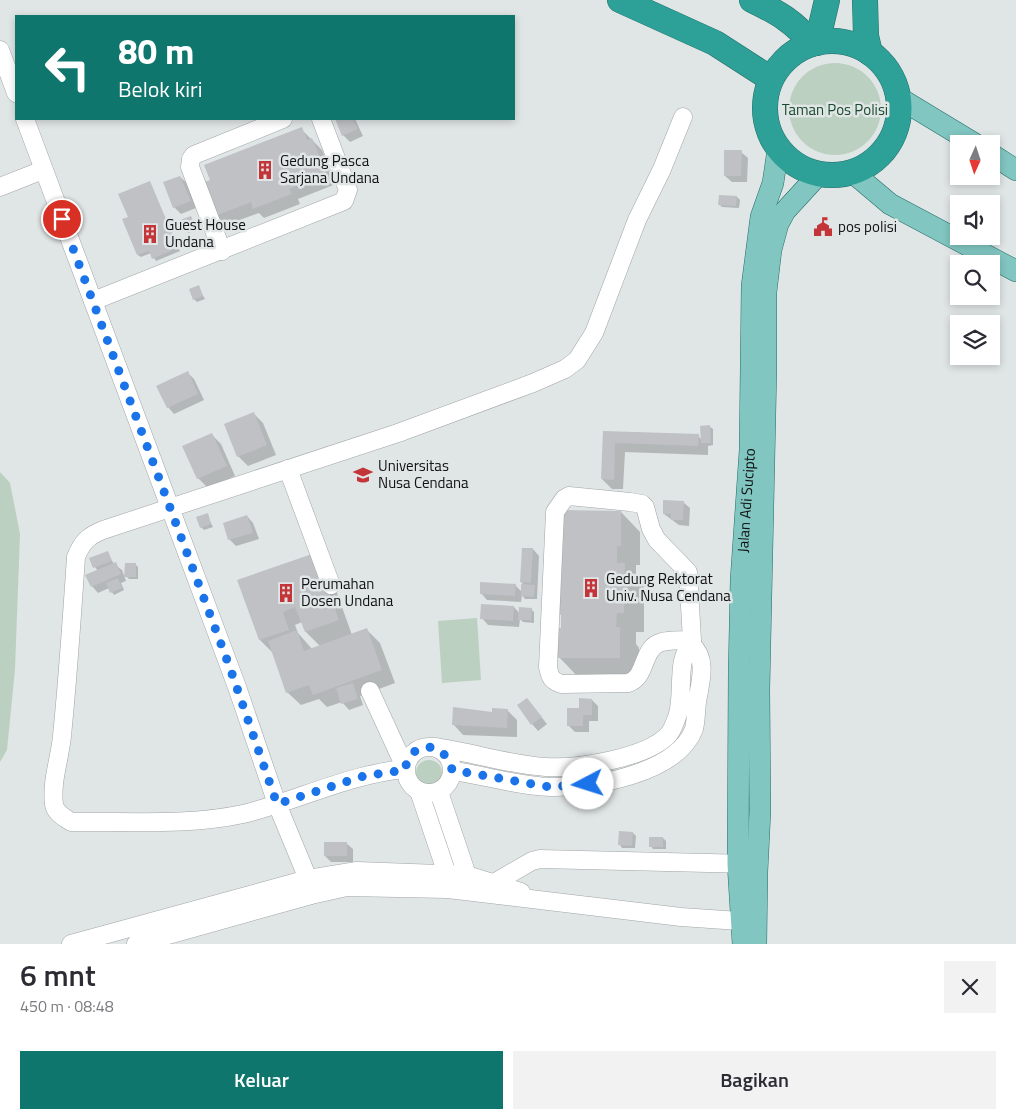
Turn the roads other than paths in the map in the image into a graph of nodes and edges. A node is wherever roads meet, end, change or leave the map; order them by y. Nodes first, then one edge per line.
1 (620, 0) edge
2 (752, 0) edge
3 (827, 0) edge
4 (865, 0) edge
5 (814, 43) junction
6 (0, 50) edge
7 (870, 53) junction
8 (771, 79) junction
9 (15, 90) edge
10 (899, 98) junction
11 (683, 117) dead end
12 (25, 120) edge
13 (281, 120) edge
14 (321, 120) edge
15 (960, 135) edge
16 (778, 148) junction
17 (1000, 160) edge
18 (43, 170) junction
19 (1016, 170) edge
20 (852, 172) junction
21 (819, 174) junction
22 (0, 187) edge
23 (222, 251) junction
24 (1016, 270) edge
25 (93, 301) junction
26 (288, 468) junction
27 (169, 508) junction
28 (331, 585) dead end
29 (692, 643) junction
30 (370, 691) dead end
31 (434, 747) junction
32 (517, 762) junction
33 (405, 768) junction
34 (452, 770) junction
35 (510, 782) junction
36 (419, 791) junction
37 (439, 792) junction
38 (277, 804) junction
39 (748, 864) junction
40 (467, 875) junction
41 (447, 882) junction
42 (494, 883) junction
43 (309, 887) junction
44 (533, 901) junction
45 (749, 922) junction
46 (73, 944) edge
47 (136, 944) edge
48 (743, 944) edge
49 (756, 944) edge

1 - 8 highway
2 - 5 highway
3 - 5 highway
4 - 7 highway
5 - 7 highway
5 - 8 highway
6 - 9 street
7 - 10 highway
8 - 16 highway
10 - 15 main road
10 - 20 highway
11 - 26 street
12 - 18 street
13 - 23 street
14 - 23 street
16 - 21 highway
16 - 39 main road, Jalan Adi Sucipto
17 - 19 main road
18 - 22 street
18 - 25 street
20 - 21 highway
20 - 24 main road
21 - 39 main road, Jalan Adi Sucipto
23 - 25 street
25 - 27 street
26 - 27 street
26 - 28 street
27 - 38 street
27 - 38 street
29 - 29 street
29 - 32 street
29 - 35 street
30 - 33 street
31 - 32 street
31 - 33 street
31 - 34 street
32 - 35 street
33 - 36 street
33 - 38 street
34 - 35 street
34 - 37 street
36 - 37 street
36 - 41 street
37 - 40 street
38 - 43 street
39 - 42 street
39 - 45 main road, Jalan Adi Sucipto
40 - 41 street
40 - 42 street
41 - 43 street
41 - 44 street
42 - 44 street
43 - 46 street
43 - 47 street
44 - 45 street
45 - 48 main road, Jalan Adi Sucipto
45 - 49 main road, Jalan Adi Sucipto

